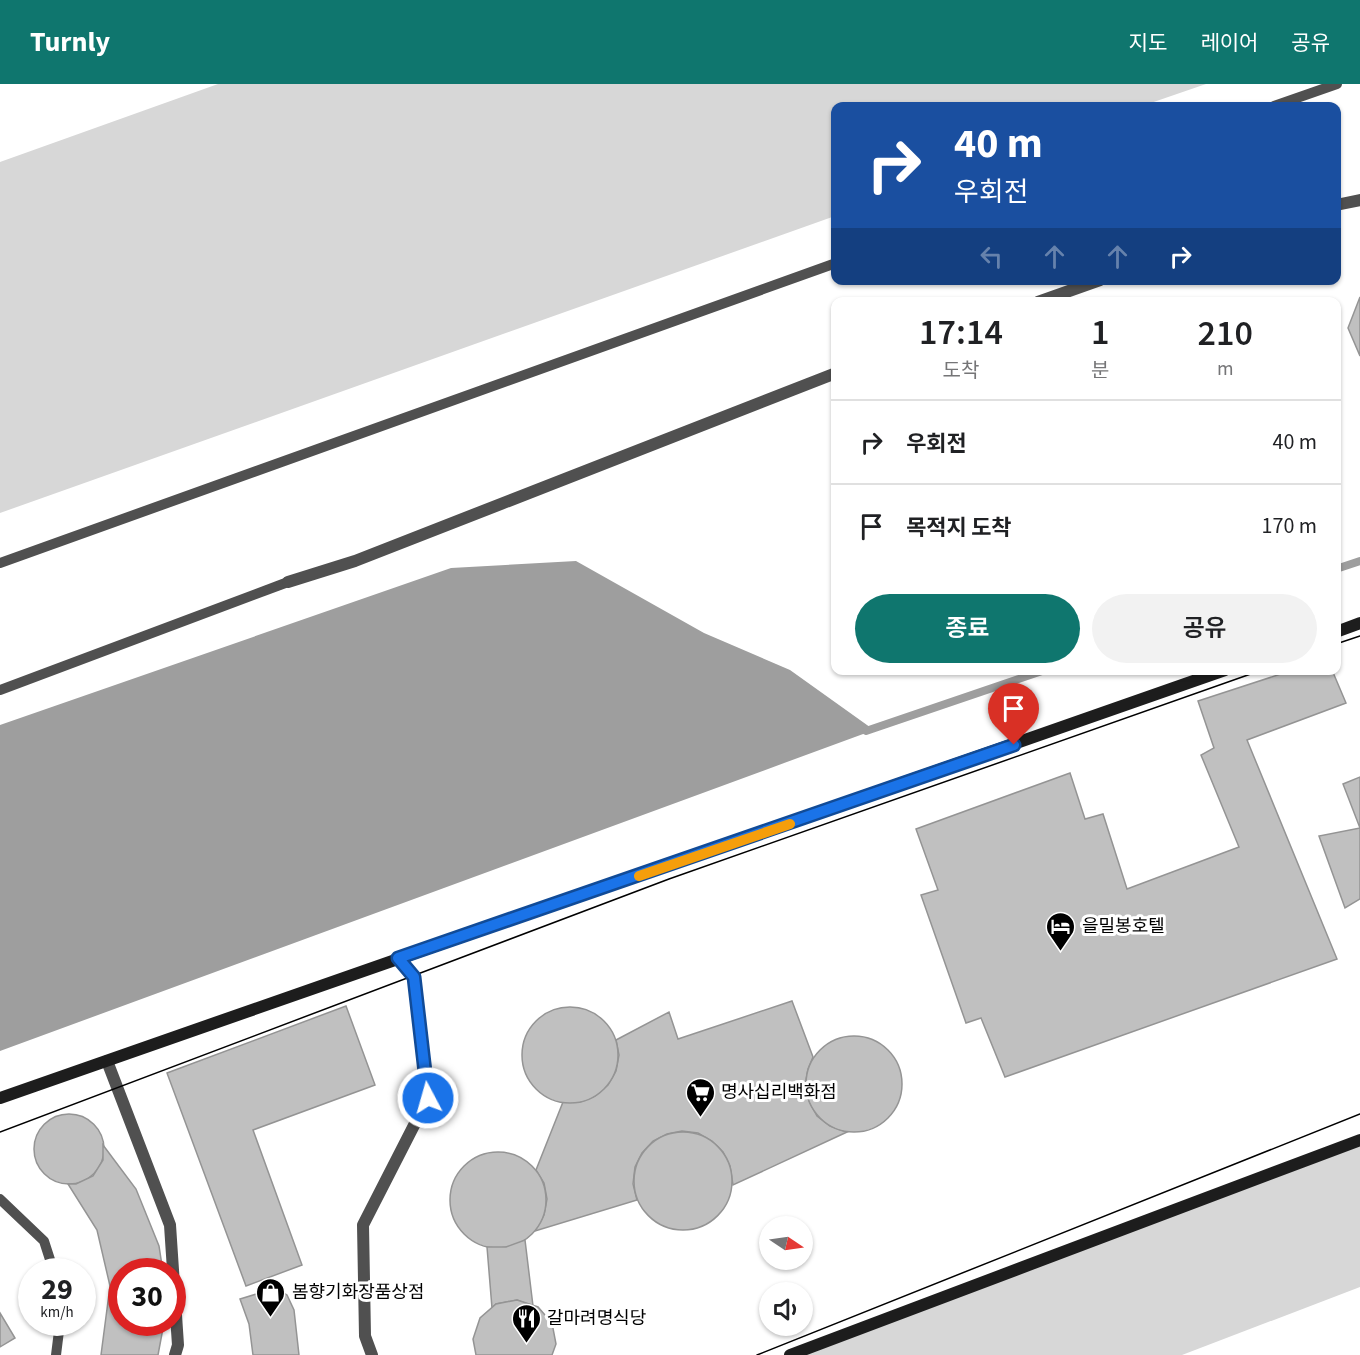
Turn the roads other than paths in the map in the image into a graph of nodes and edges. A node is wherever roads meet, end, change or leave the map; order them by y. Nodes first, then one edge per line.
1 (1337, 84) edge
2 (1285, 102) edge
3 (1360, 200) edge
4 (1341, 204) edge
5 (831, 265) edge
6 (1086, 285) edge
7 (1052, 297) edge
8 (831, 375) edge
9 (0, 563) edge
10 (288, 582) joint
11 (1360, 623) edge
12 (1341, 630) edge
13 (1212, 675) edge
14 (0, 690) edge
15 (398, 958) junction
16 (107, 1061) junction
17 (0, 1098) edge
18 (1360, 1140) edge
19 (0, 1199) edge
20 (49, 1258) edge
21 (58, 1336) edge
22 (56, 1355) edge
23 (175, 1355) edge
24 (372, 1355) edge
25 (790, 1355) edge

1 - 2 lane
3 - 4 street
5 - 9 lane
6 - 7 street
8 - 10 street
10 - 14 lane
11 - 12 street
13 - 15 street
15 - 16 street
15 - 24 street
16 - 17 street
16 - 23 street
18 - 25 street
19 - 20 lane
21 - 22 lane

